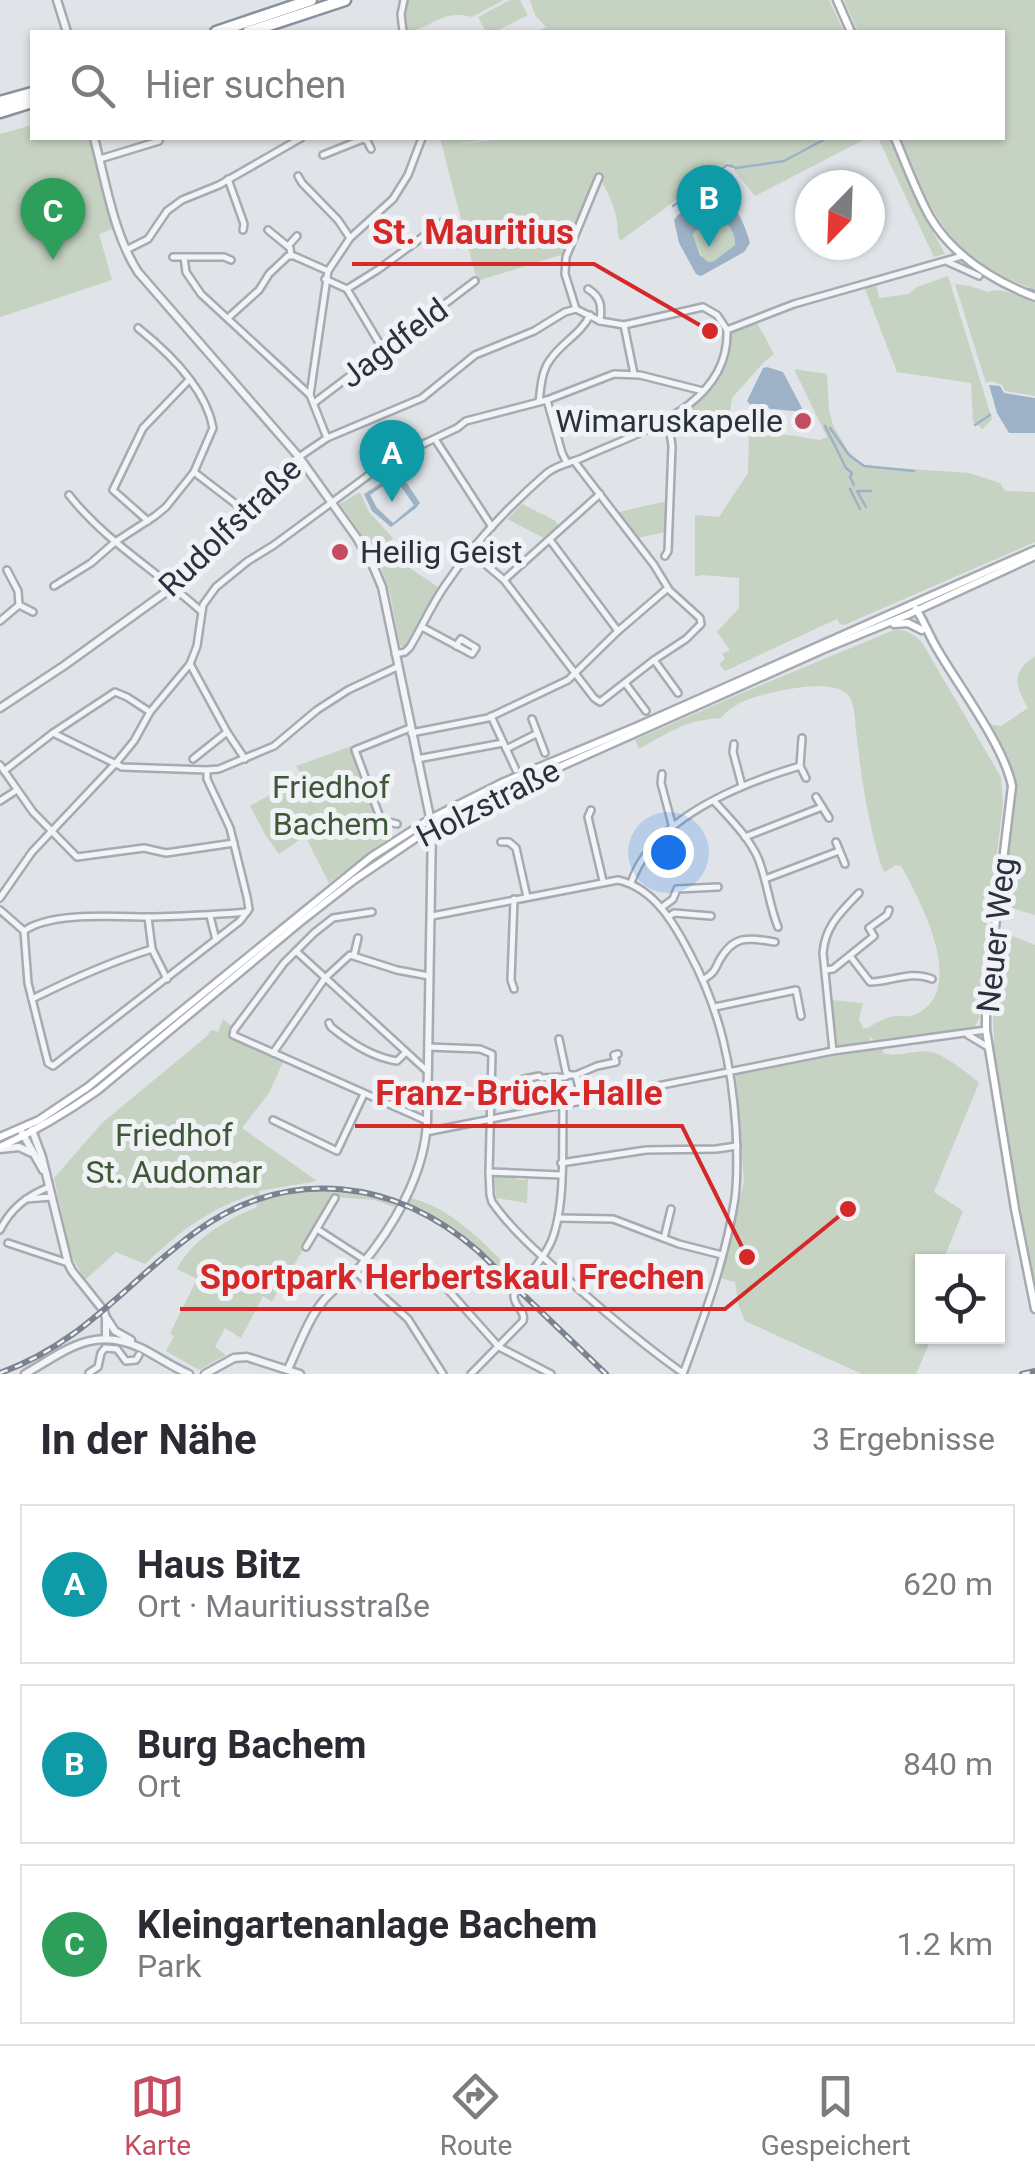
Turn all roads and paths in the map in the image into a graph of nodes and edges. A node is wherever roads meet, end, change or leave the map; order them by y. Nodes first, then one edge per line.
1 (311, 0) edge
2 (344, 0) edge
3 (404, 0) edge
4 (837, 0) edge
5 (60, 1) edge
6 (849, 29) edge
7 (67, 30) edge
8 (222, 30) edge
9 (254, 30) edge
10 (402, 30) edge
11 (30, 93) edge
12 (0, 102) edge
13 (30, 103) edge
14 (0, 112) edge
15 (95, 140) edge
16 (297, 140) edge
17 (364, 140) edge
18 (421, 140) edge
19 (896, 140) edge
20 (149, 141) edge
21 (347, 141) edge
22 (371, 150) dead end
23 (323, 155) dead end
24 (100, 159) junction
25 (298, 176) dead end
26 (598, 177) dead end
27 (228, 179) junction
28 (447, 218) dead end
29 (244, 230) dead end
30 (268, 230) dead end
31 (297, 236) dead end
32 (350, 238) junction
33 (288, 246) junction
34 (126, 250) junction
35 (292, 255) junction
36 (964, 256) junction
37 (173, 257) dead end
38 (184, 257) junction
39 (231, 260) dead end
40 (945, 261) junction
41 (328, 270) junction
42 (979, 276) dead end
43 (325, 279) junction
44 (475, 282) dead end
45 (588, 288) dead end
46 (347, 289) junction
47 (1035, 296) edge
48 (576, 309) junction
49 (590, 316) junction
50 (228, 318) junction
51 (600, 321) junction
52 (624, 325) junction
53 (138, 328) dead end
54 (727, 330) junction
55 (384, 351) junction
56 (634, 374) junction
57 (189, 380) junction
58 (702, 392) junction
59 (310, 395) junction
60 (548, 400) junction
61 (539, 402) junction
62 (313, 404) junction
63 (668, 419) junction
64 (327, 438) junction
65 (435, 440) junction
66 (300, 457) junction
67 (571, 462) junction
68 (194, 472) junction
69 (69, 494) dead end
70 (600, 494) junction
71 (331, 502) junction
72 (240, 508) junction
73 (148, 521) junction
74 (492, 527) junction
75 (550, 540) junction
76 (115, 542) junction
77 (471, 552) junction
78 (1035, 553) edge
79 (665, 556) dead end
80 (6, 570) dead end
81 (504, 580) junction
82 (666, 585) junction
83 (54, 586) dead end
84 (173, 587) junction
85 (934, 603) junction
86 (20, 605) junction
87 (914, 609) junction
88 (201, 610) junction
89 (33, 612) dead end
90 (0, 620) edge
91 (883, 626) junction
92 (422, 627) junction
93 (924, 627) junction
94 (618, 631) junction
95 (456, 646) dead end
96 (396, 654) junction
97 (654, 660) junction
98 (190, 664) junction
99 (397, 667) junction
100 (575, 674) junction
101 (625, 682) junction
102 (678, 693) dead end
103 (0, 708) edge
104 (646, 711) dead end
105 (150, 712) junction
106 (491, 716) junction
107 (532, 720) dead end
108 (410, 731) junction
109 (53, 732) junction
110 (227, 732) junction
111 (536, 734) junction
112 (802, 738) dead end
113 (734, 744) dead end
114 (505, 746) junction
115 (546, 753) dead end
116 (245, 758) junction
117 (193, 759) dead end
118 (417, 759) junction
119 (116, 763) junction
120 (800, 766) junction
121 (2, 768) edge
122 (206, 770) junction
123 (516, 770) dead end
124 (662, 774) dead end
125 (806, 778) dead end
126 (742, 786) junction
127 (17, 790) junction
128 (816, 797) dead end
129 (714, 801) junction
130 (0, 802) edge
131 (822, 806) junction
132 (591, 810) dead end
133 (829, 818) dead end
134 (431, 823) junction
135 (397, 824) dead end
136 (673, 828) junction
137 (50, 830) junction
138 (746, 836) junction
139 (501, 842) dead end
140 (836, 842) dead end
141 (234, 843) junction
142 (839, 851) junction
143 (845, 864) dead end
144 (766, 880) junction
145 (602, 882) junction
146 (631, 883) junction
147 (718, 887) dead end
148 (858, 893) dead end
149 (527, 897) junction
150 (0, 898) edge
151 (514, 899) junction
152 (660, 908) junction
153 (0, 910) edge
154 (889, 910) dead end
155 (247, 912) junction
156 (372, 912) dead end
157 (210, 916) junction
158 (432, 916) junction
159 (710, 916) dead end
160 (148, 917) junction
161 (668, 917) junction
162 (778, 927) dead end
163 (24, 931) junction
164 (358, 938) dead end
165 (216, 940) junction
166 (775, 942) dead end
167 (152, 949) junction
168 (296, 950) junction
169 (354, 955) junction
170 (850, 956) junction
171 (826, 970) junction
172 (430, 976) junction
173 (326, 978) junction
174 (704, 978) junction
175 (167, 979) junction
176 (932, 979) dead end
177 (514, 988) dead end
178 (32, 1000) junction
179 (715, 1007) junction
180 (801, 1016) dead end
181 (330, 1023) dead end
182 (986, 1030) junction
183 (965, 1033) junction
184 (559, 1039) dead end
185 (428, 1047) junction
186 (988, 1047) junction
187 (832, 1051) junction
188 (406, 1052) junction
189 (273, 1053) junction
190 (618, 1054) dead end
191 (730, 1071) junction
192 (428, 1072) junction
193 (573, 1075) junction
194 (524, 1079) dead end
195 (364, 1094) junction
196 (582, 1101) junction
197 (563, 1105) junction
198 (491, 1119) junction
199 (273, 1120) dead end
200 (426, 1121) junction
201 (31, 1128) junction
202 (22, 1132) junction
203 (426, 1132) junction
204 (0, 1138) edge
205 (736, 1146) junction
206 (0, 1148) edge
207 (34, 1154) junction
208 (562, 1163) junction
209 (489, 1172) junction
210 (561, 1175) junction
211 (46, 1176) junction
212 (49, 1187) junction
213 (52, 1197) junction
214 (335, 1198) dead end
215 (26, 1200) junction
216 (671, 1209) dead end
217 (558, 1218) junction
218 (317, 1229) junction
219 (0, 1230) edge
220 (664, 1238) junction
221 (8, 1243) dead end
222 (306, 1246) dead end
223 (722, 1256) junction
224 (543, 1257) junction
225 (365, 1260) junction
226 (68, 1262) junction
227 (355, 1271) junction
228 (433, 1273) dead end
229 (1035, 1309) edge
230 (106, 1318) junction
231 (106, 1337) junction
232 (499, 1347) junction
233 (142, 1352) junction
234 (287, 1372) edge
235 (89, 1373) edge
236 (25, 1374) edge
237 (189, 1374) edge
238 (205, 1374) edge
239 (300, 1374) edge
240 (443, 1374) edge
241 (470, 1374) edge
242 (551, 1374) edge
243 (683, 1374) edge

1 - 8 highway
2 - 9 highway
3 - 10 street
4 - 6 main road
5 - 7 street
11 - 12 highway
13 - 14 highway
15 - 24 street
16 - 27 street
17 - 22 street
18 - 32 street
19 - 36 main road
20 - 24 street
21 - 23 street
24 - 34 street
25 - 32 street
26 - 48 street
27 - 29 street
27 - 34 street
28 - 46 street
30 - 33 street
31 - 33 street
32 - 41 street
33 - 35 street
34 - 66 street
35 - 41 street
35 - 50 street
36 - 40 street
36 - 47 main road
37 - 38 street
38 - 39 street
38 - 50 street
40 - 42 street
40 - 54 street
41 - 43 street
43 - 46 street
43 - 59 street
44 - 55 street, Jagdfeld
45 - 51 street
46 - 55 street
48 - 49 street
48 - 64 street, Rudolfstraße
49 - 51 street
49 - 61 street
50 - 59 street
51 - 52 street
52 - 54 street
52 - 56 street
53 - 57 street
54 - 58 street
55 - 62 street, Jagdfeld
56 - 58 street
56 - 60 street
57 - 68 street
57 - 73 street
58 - 63 street
59 - 62 street
60 - 61 street
60 - 67 street
61 - 65 street
62 - 64 street
63 - 67 street
63 - 79 street
64 - 66 street, Rudolfstraße
65 - 71 street
65 - 74 street
66 - 71 street
66 - 72 street, Rudolfstraße
67 - 70 street
67 - 74 street
68 - 72 street
68 - 73 street
69 - 76 street
70 - 75 street
70 - 82 street
71 - 88 street
71 - 96 street
72 - 84 street, Rudolfstraße
73 - 76 street
74 - 77 street
75 - 81 street
75 - 94 street
76 - 83 street
76 - 84 street
77 - 81 street
77 - 92 street
78 - 85 main road, Holzstraße
78 - 87 main road, Holzstraße
80 - 86 street
81 - 100 street
82 - 94 street
82 - 97 street
84 - 88 street
84 - 103 street, Rudolfstraße
85 - 87 main road, Holzstraße
85 - 93 main road
86 - 89 street
86 - 90 street
87 - 91 main road, Holzstraße
87 - 93 main road, Neuer Weg
87 - 134 main road, Holzstraße
88 - 98 street
91 - 93 main road
91 - 134 main road, Holzstraße
92 - 95 street
92 - 96 street
93 - 182 main road, Neuer Weg
94 - 100 street
96 - 99 street
97 - 101 street
97 - 102 street
98 - 105 street
98 - 110 street
99 - 108 street
99 - 116 street
100 - 101 street
100 - 106 street
101 - 104 street
105 - 109 street
105 - 119 street
106 - 108 street
106 - 114 street
107 - 111 street
108 - 118 street
108 - 135 street
109 - 119 street
109 - 121 street
110 - 116 street
110 - 117 street
111 - 114 street
111 - 115 street
112 - 120 street
113 - 126 street
114 - 118 street
114 - 123 street
116 - 122 street
118 - 134 street
119 - 122 street
119 - 137 street
120 - 125 street
120 - 126 street
121 - 127 street
122 - 141 street
124 - 136 street
126 - 129 street
127 - 130 street
127 - 137 street
128 - 131 street
129 - 136 street
129 - 138 street
131 - 133 street
131 - 138 street
132 - 145 street
134 - 158 street
134 - 201 main road, Holzstraße
136 - 146 street
137 - 141 street
137 - 150 street
138 - 144 street
139 - 149 street
140 - 142 street
141 - 155 street
142 - 143 street
142 - 144 street
144 - 162 street
145 - 146 street
145 - 149 street
146 - 152 street
147 - 152 street
148 - 171 street
149 - 151 street
151 - 158 street
151 - 177 street
152 - 161 street
153 - 163 street
154 - 170 street
155 - 157 street
155 - 165 street
156 - 168 street
157 - 160 street
157 - 165 street
158 - 172 street
159 - 161 street
160 - 163 street
160 - 167 street
161 - 174 street
163 - 178 street
164 - 169 street
165 - 175 street
166 - 174 street
167 - 175 street
167 - 178 street
168 - 173 street
168 - 189 street
169 - 172 street
169 - 173 street
170 - 171 street
170 - 176 street
171 - 187 street
172 - 185 street
173 - 188 street
173 - 189 street
174 - 179 street
175 - 178 street
179 - 180 street
179 - 191 street
181 - 188 street
182 - 183 street
182 - 186 main road, Neuer Weg
183 - 186 street
183 - 187 street
184 - 193 street
185 - 192 street
185 - 198 street
186 - 229 main road, Neuer Weg
187 - 191 street
188 - 192 street
189 - 195 street
190 - 193 street
191 - 196 street
191 - 205 street
192 - 200 street
193 - 194 street
193 - 196 street
195 - 199 street
195 - 200 street
196 - 197 street
197 - 198 street
197 - 208 street
198 - 203 street
198 - 209 street
200 - 203 street
201 - 202 main road, Holzstraße
201 - 211 street
202 - 204 main road, Holzstraße
202 - 206 main road, Holzstraße
202 - 207 street
203 - 225 street
205 - 208 street
205 - 223 street
206 - 207 street, Holzstraße
207 - 211 street
208 - 210 street
209 - 210 street
209 - 224 street
210 - 217 street
211 - 212 street
212 - 213 street
212 - 215 street
213 - 215 street
213 - 226 street
214 - 218 street
215 - 219 street
216 - 220 street
217 - 220 street
217 - 224 street
218 - 222 street
218 - 225 street
220 - 223 street
221 - 226 street
223 - 243 street
224 - 232 street
224 - 243 street
225 - 227 street
226 - 230 street
227 - 234 street
227 - 240 street
228 - 232 street
230 - 231 street
230 - 233 street
231 - 233 street
231 - 236 street
232 - 241 street
232 - 242 street
233 - 235 street
233 - 237 street
234 - 238 street
234 - 239 street

